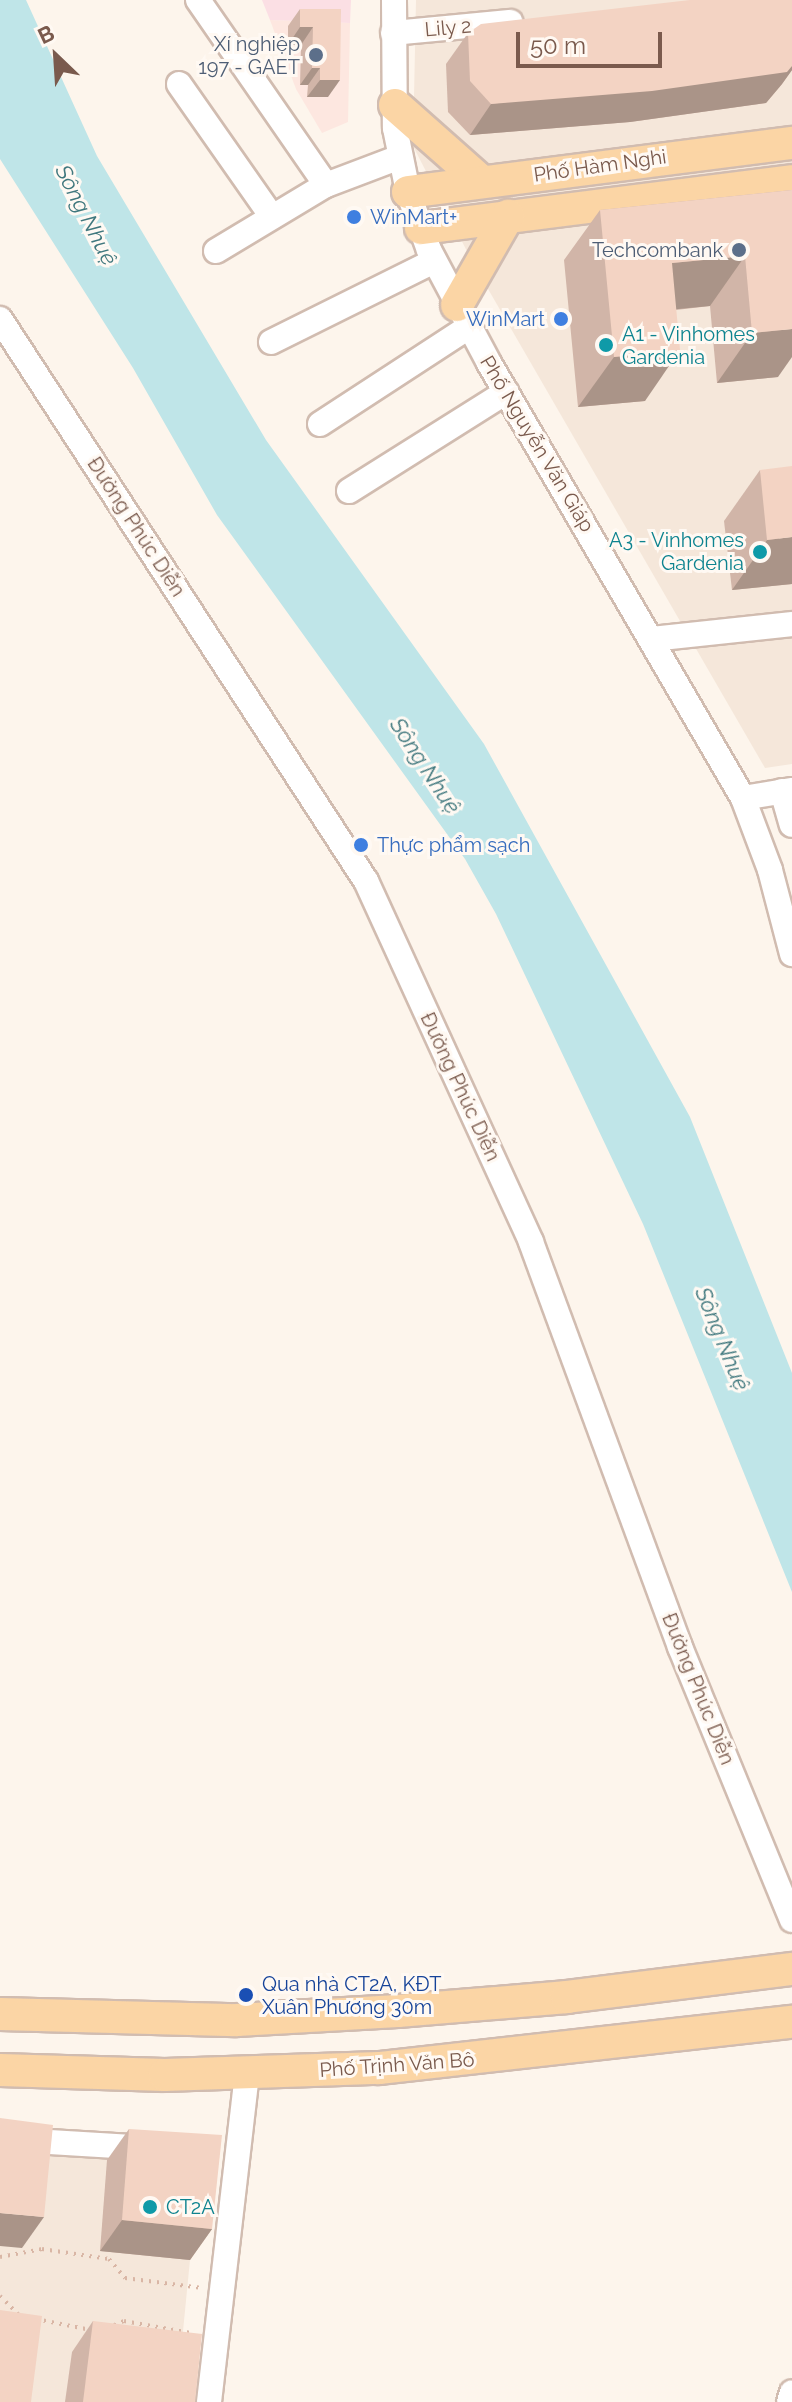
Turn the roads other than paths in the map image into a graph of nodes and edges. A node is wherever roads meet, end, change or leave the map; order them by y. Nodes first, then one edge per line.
1 (198, 0) edge
2 (394, 0) edge
3 (536, 20) edge
4 (393, 33) junction
5 (179, 84) dead end
6 (395, 105) junction
7 (792, 143) edge
8 (400, 157) junction
9 (792, 181) edge
10 (482, 182) junction
11 (326, 185) junction
12 (408, 192) junction
13 (508, 216) junction
14 (272, 217) junction
15 (421, 228) junction
16 (216, 251) dead end
17 (434, 261) junction
18 (463, 316) junction
19 (0, 319) edge
20 (271, 342) dead end
21 (506, 392) junction
22 (320, 424) dead end
23 (349, 491) dead end
24 (792, 624) edge
25 (652, 639) junction
26 (787, 791) edge
27 (743, 798) junction
28 (792, 825) edge
29 (792, 954) edge
30 (792, 1920) edge
31 (792, 1969) edge
32 (0, 2014) edge
33 (792, 2022) edge
34 (0, 2070) edge
35 (247, 2074) junction
36 (0, 2139) edge
37 (178, 2150) edge
38 (208, 2152) edge
39 (238, 2153) junction
40 (792, 2392) edge
41 (209, 2402) edge
42 (789, 2402) edge

1 - 11 street
2 - 4 street, Phố Nguyễn Văn Giáp
3 - 4 street, Lily 2
4 - 6 street, Phố Nguyễn Văn Giáp
5 - 14 street
6 - 8 street, Phố Nguyễn Văn Giáp
6 - 10 main road
7 - 10 main road, Phố Hàm Nghi
8 - 11 street
8 - 12 street, Phố Nguyễn Văn Giáp
9 - 13 main road, Phố Hàm Nghi
10 - 12 main road, Phố Hàm Nghi
11 - 14 street
12 - 15 street, Phố Nguyễn Văn Giáp
13 - 15 main road, Phố Hàm Nghi
13 - 18 main road
14 - 16 street
15 - 17 street, Phố Nguyễn Văn Giáp
17 - 18 street, Phố Nguyễn Văn Giáp
17 - 20 street
18 - 21 street, Phố Nguyễn Văn Giáp
18 - 22 street
19 - 30 street, Đường Phúc Diễn
21 - 23 street
21 - 25 street, Phố Nguyễn Văn Giáp
24 - 25 street
25 - 27 street, Phố Nguyễn Văn Giáp
26 - 27 street
26 - 28 street
27 - 29 street, Phố Nguyễn Văn Giáp
31 - 32 main road
33 - 35 main road, Phố Trịnh Văn Bô
34 - 35 main road, Phố Trịnh Văn Bô
35 - 39 street
36 - 37 street
38 - 39 street
39 - 41 street
40 - 42 street

